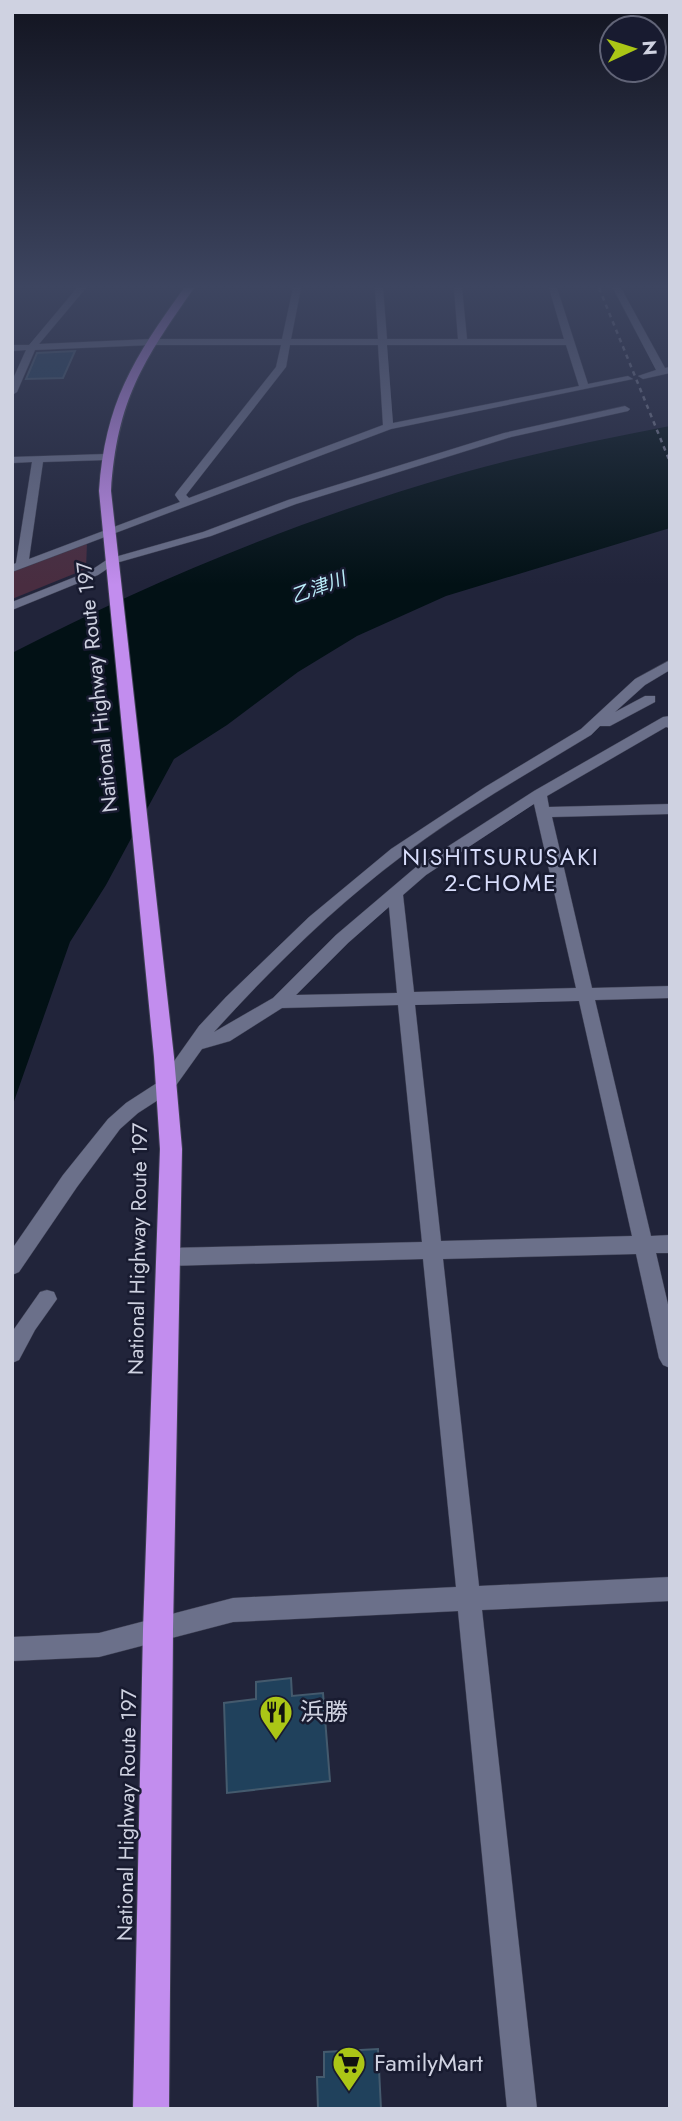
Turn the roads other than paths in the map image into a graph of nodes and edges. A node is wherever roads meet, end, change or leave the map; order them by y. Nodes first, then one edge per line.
1 (125, 387) edge
2 (265, 387) edge
3 (385, 387) edge
4 (589, 387) edge
5 (584, 388) joint
6 (625, 409) dead end
7 (388, 427) junction
8 (106, 457) junction
9 (38, 459) junction
10 (12, 460) edge
11 (188, 503) junction
12 (109, 534) junction
13 (17, 567) edge
14 (113, 569) junction
15 (12, 609) edge
16 (670, 664) edge
17 (650, 699) dead end
18 (670, 724) edge
19 (586, 733) junction
20 (541, 803) junction
21 (670, 809) edge
22 (395, 892) junction
23 (670, 992) edge
24 (586, 994) junction
25 (406, 999) junction
26 (279, 1002) junction
27 (198, 1043) junction
28 (166, 1086) junction
29 (643, 1244) junction
30 (670, 1244) edge
31 (432, 1250) junction
32 (168, 1257) junction
33 (12, 1266) edge
34 (47, 1299) dead end
35 (12, 1353) edge
36 (670, 1357) edge
37 (670, 1589) edge
38 (469, 1599) junction
39 (158, 1630) junction
40 (12, 1649) edge
41 (151, 2109) edge
42 (522, 2109) edge

1 - 8 highway, National Highway Route 197
2 - 11 street
3 - 7 street
4 - 5 street
5 - 7 street
6 - 14 street
7 - 11 street
8 - 9 street
8 - 12 highway, National Highway Route 197
9 - 10 street
9 - 13 street
11 - 12 street
12 - 13 street
12 - 14 highway, National Highway Route 197
14 - 15 street
14 - 28 highway, National Highway Route 197
16 - 19 street
17 - 19 street
18 - 20 street
19 - 27 street
20 - 21 street
20 - 22 street
20 - 24 street
22 - 25 street
22 - 26 street
23 - 24 street
24 - 25 street
24 - 29 street
25 - 26 street
25 - 31 street
26 - 27 street
27 - 28 street
28 - 32 highway, National Highway Route 197
28 - 33 street
29 - 30 street
29 - 31 street
29 - 36 street
31 - 32 street
31 - 38 street
32 - 39 highway, National Highway Route 197
34 - 35 street
37 - 38 street
38 - 39 street
38 - 42 street
39 - 40 street
39 - 41 highway, National Highway Route 197

